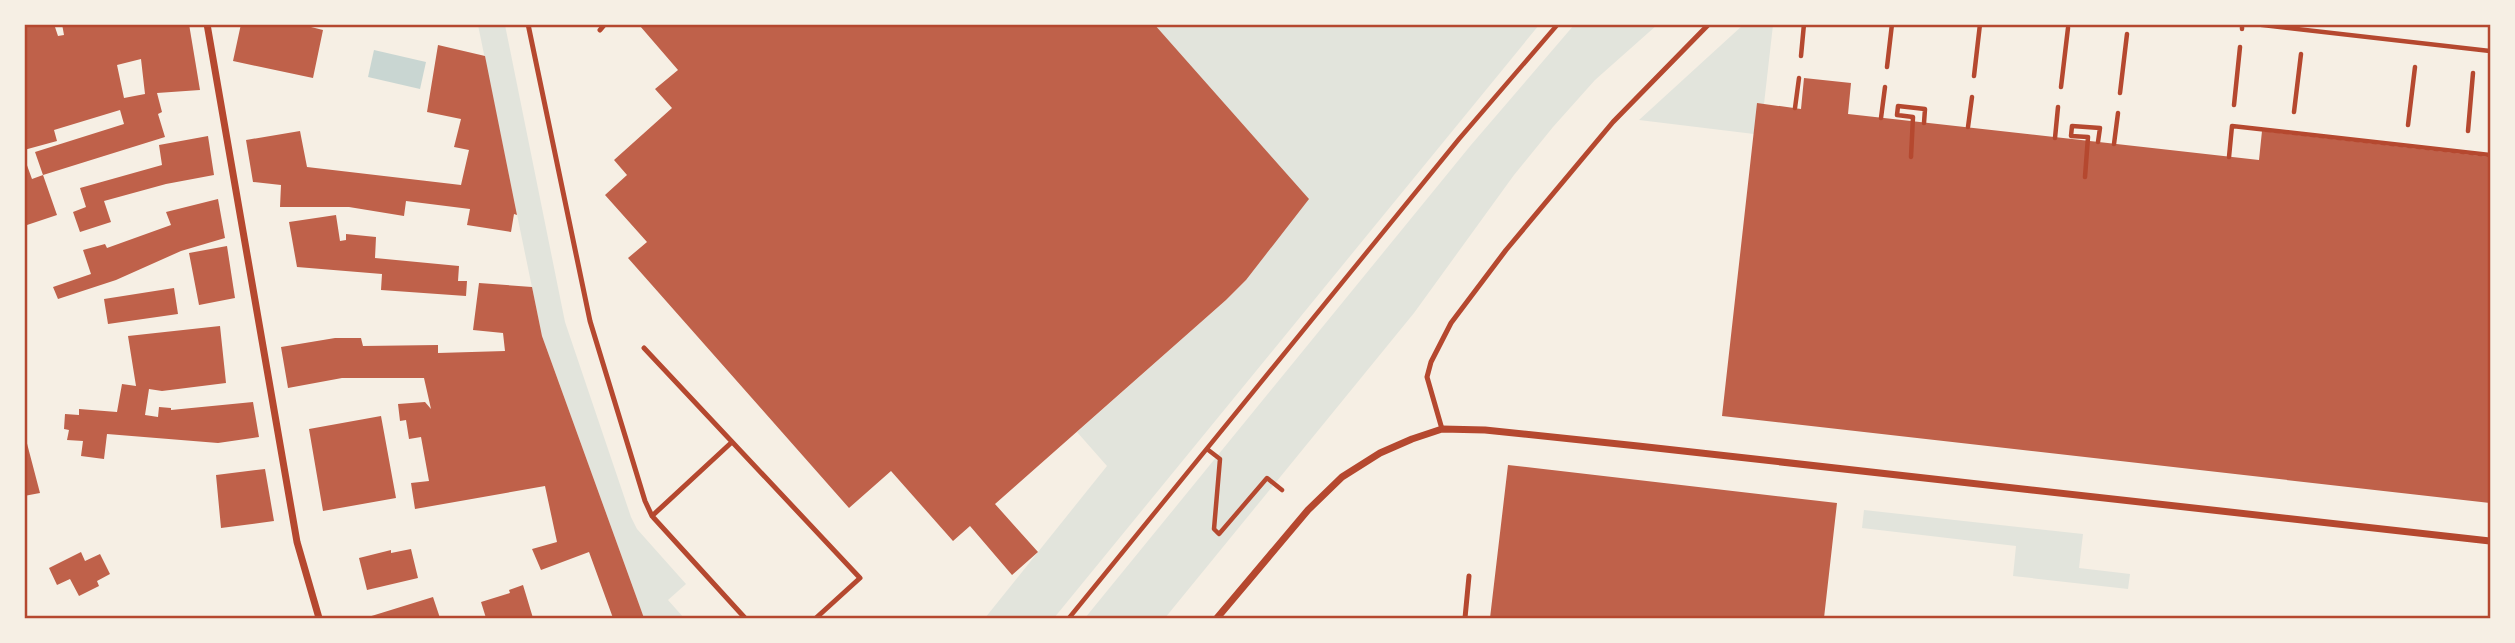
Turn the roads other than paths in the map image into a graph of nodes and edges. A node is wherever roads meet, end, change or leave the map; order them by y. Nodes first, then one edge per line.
1 (207, 24) edge
2 (528, 24) edge
3 (605, 24) edge
4 (1709, 24) edge
5 (600, 30) dead end
6 (643, 348) dead end
7 (1442, 429) junction
8 (732, 442) junction
9 (652, 516) junction
10 (2490, 541) edge
11 (1469, 576) dead end
12 (319, 618) edge
13 (745, 618) edge
14 (816, 618) edge
15 (1217, 618) edge
16 (1465, 618) edge

1 - 12 street
2 - 9 lane
3 - 5 lane
4 - 7 lane
6 - 8 lane
7 - 10 street
7 - 15 street
8 - 9 lane
8 - 14 lane
9 - 13 lane
11 - 16 lane

